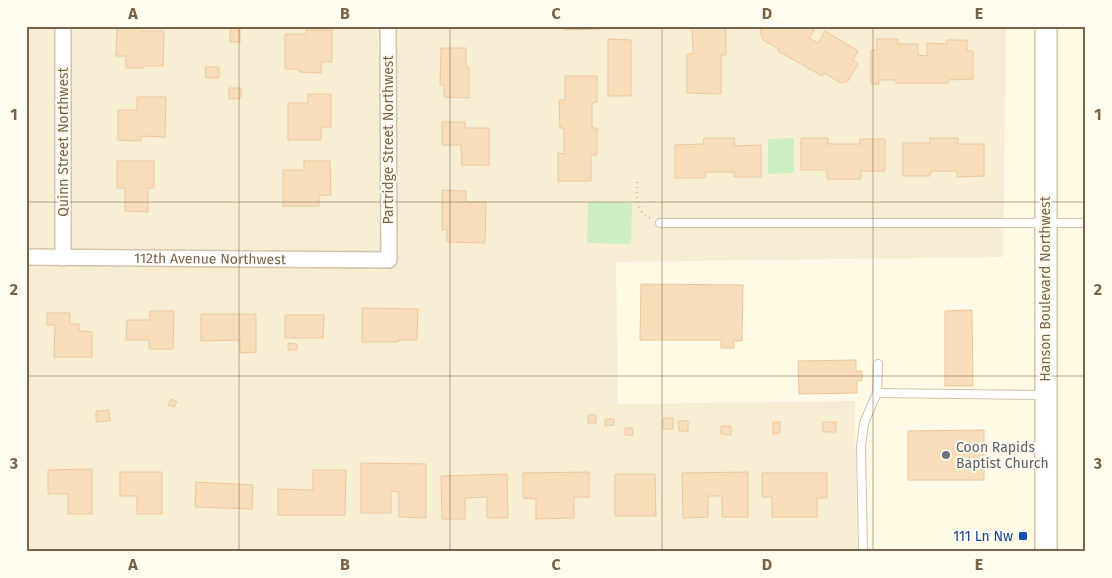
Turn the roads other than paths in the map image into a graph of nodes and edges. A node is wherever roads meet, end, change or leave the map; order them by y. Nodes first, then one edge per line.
1 (63, 26) edge
2 (388, 26) edge
3 (1046, 26) edge
4 (660, 222) road end
5 (1045, 222) junction
6 (1086, 223) edge
7 (389, 254) joint
8 (26, 257) edge
9 (63, 258) junction
10 (878, 364) dead end
11 (878, 393) junction
12 (1045, 395) junction
13 (862, 552) edge
14 (1046, 552) edge

1 - 9 street, Quinn Street Northwest
2 - 7 street, Partridge Street Northwest
3 - 5 main road, Hanson Boulevard Northwest
4 - 5 lane
5 - 6 lane
5 - 12 main road, Hanson Boulevard Northwest
7 - 9 street, 112th Avenue Northwest
8 - 9 street, 112th Avenue Northwest
10 - 11 lane
11 - 12 lane
11 - 13 lane
12 - 14 main road, Hanson Boulevard Northwest

